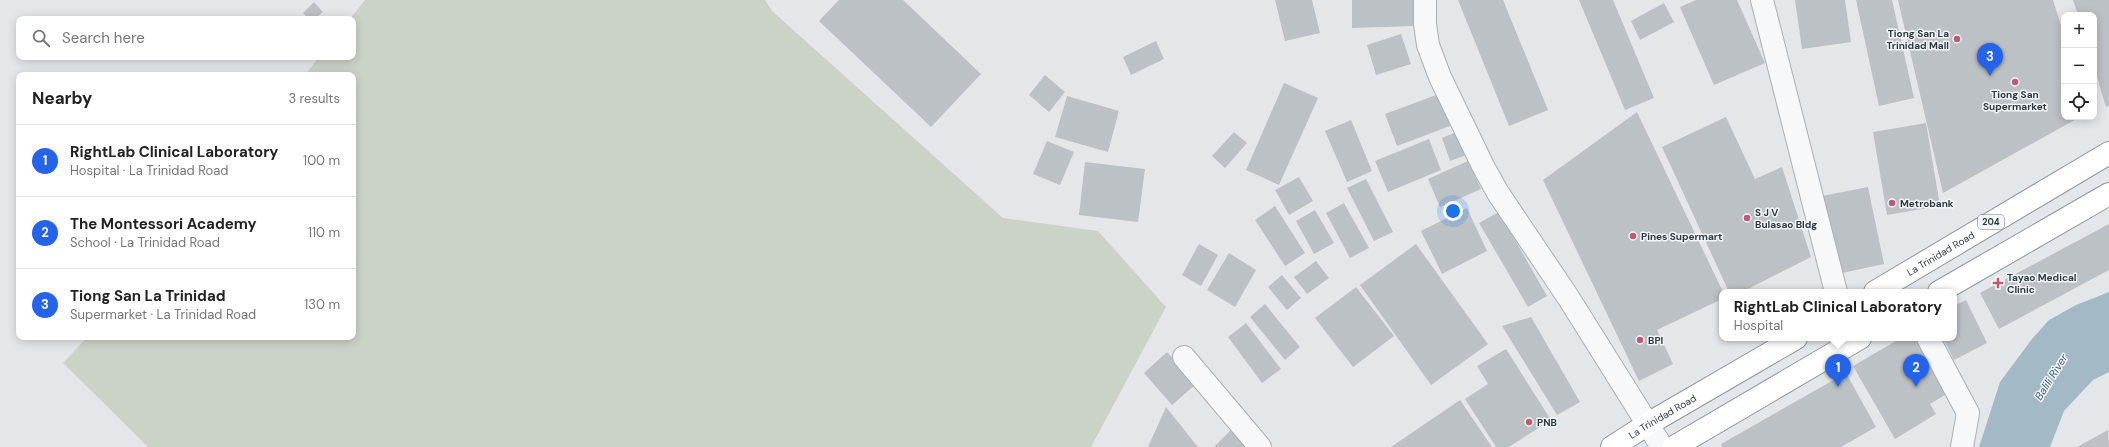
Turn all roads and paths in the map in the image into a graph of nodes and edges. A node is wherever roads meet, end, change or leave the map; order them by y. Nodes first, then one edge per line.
1 (1425, 0) edge
2 (1762, 0) edge
3 (2109, 153) edge
4 (2109, 194) edge
5 (1898, 286) edge
6 (1835, 289) edge
7 (1886, 289) edge
8 (1944, 289) edge
9 (1791, 341) edge
10 (1854, 341) edge
11 (1930, 341) edge
12 (1184, 356) dead end
13 (1648, 424) junction
14 (1260, 447) edge
15 (1612, 447) edge
16 (1662, 447) edge
17 (1674, 447) edge
18 (1962, 447) edge

1 - 13 street
2 - 6 street
3 - 5 highway, La Trinidad Road / 204
4 - 8 highway
5 - 7 highway, La Trinidad Road / 204
9 - 13 highway, La Trinidad Road
10 - 17 highway
11 - 18 street
12 - 14 street
13 - 15 highway, La Trinidad Road
13 - 16 street

